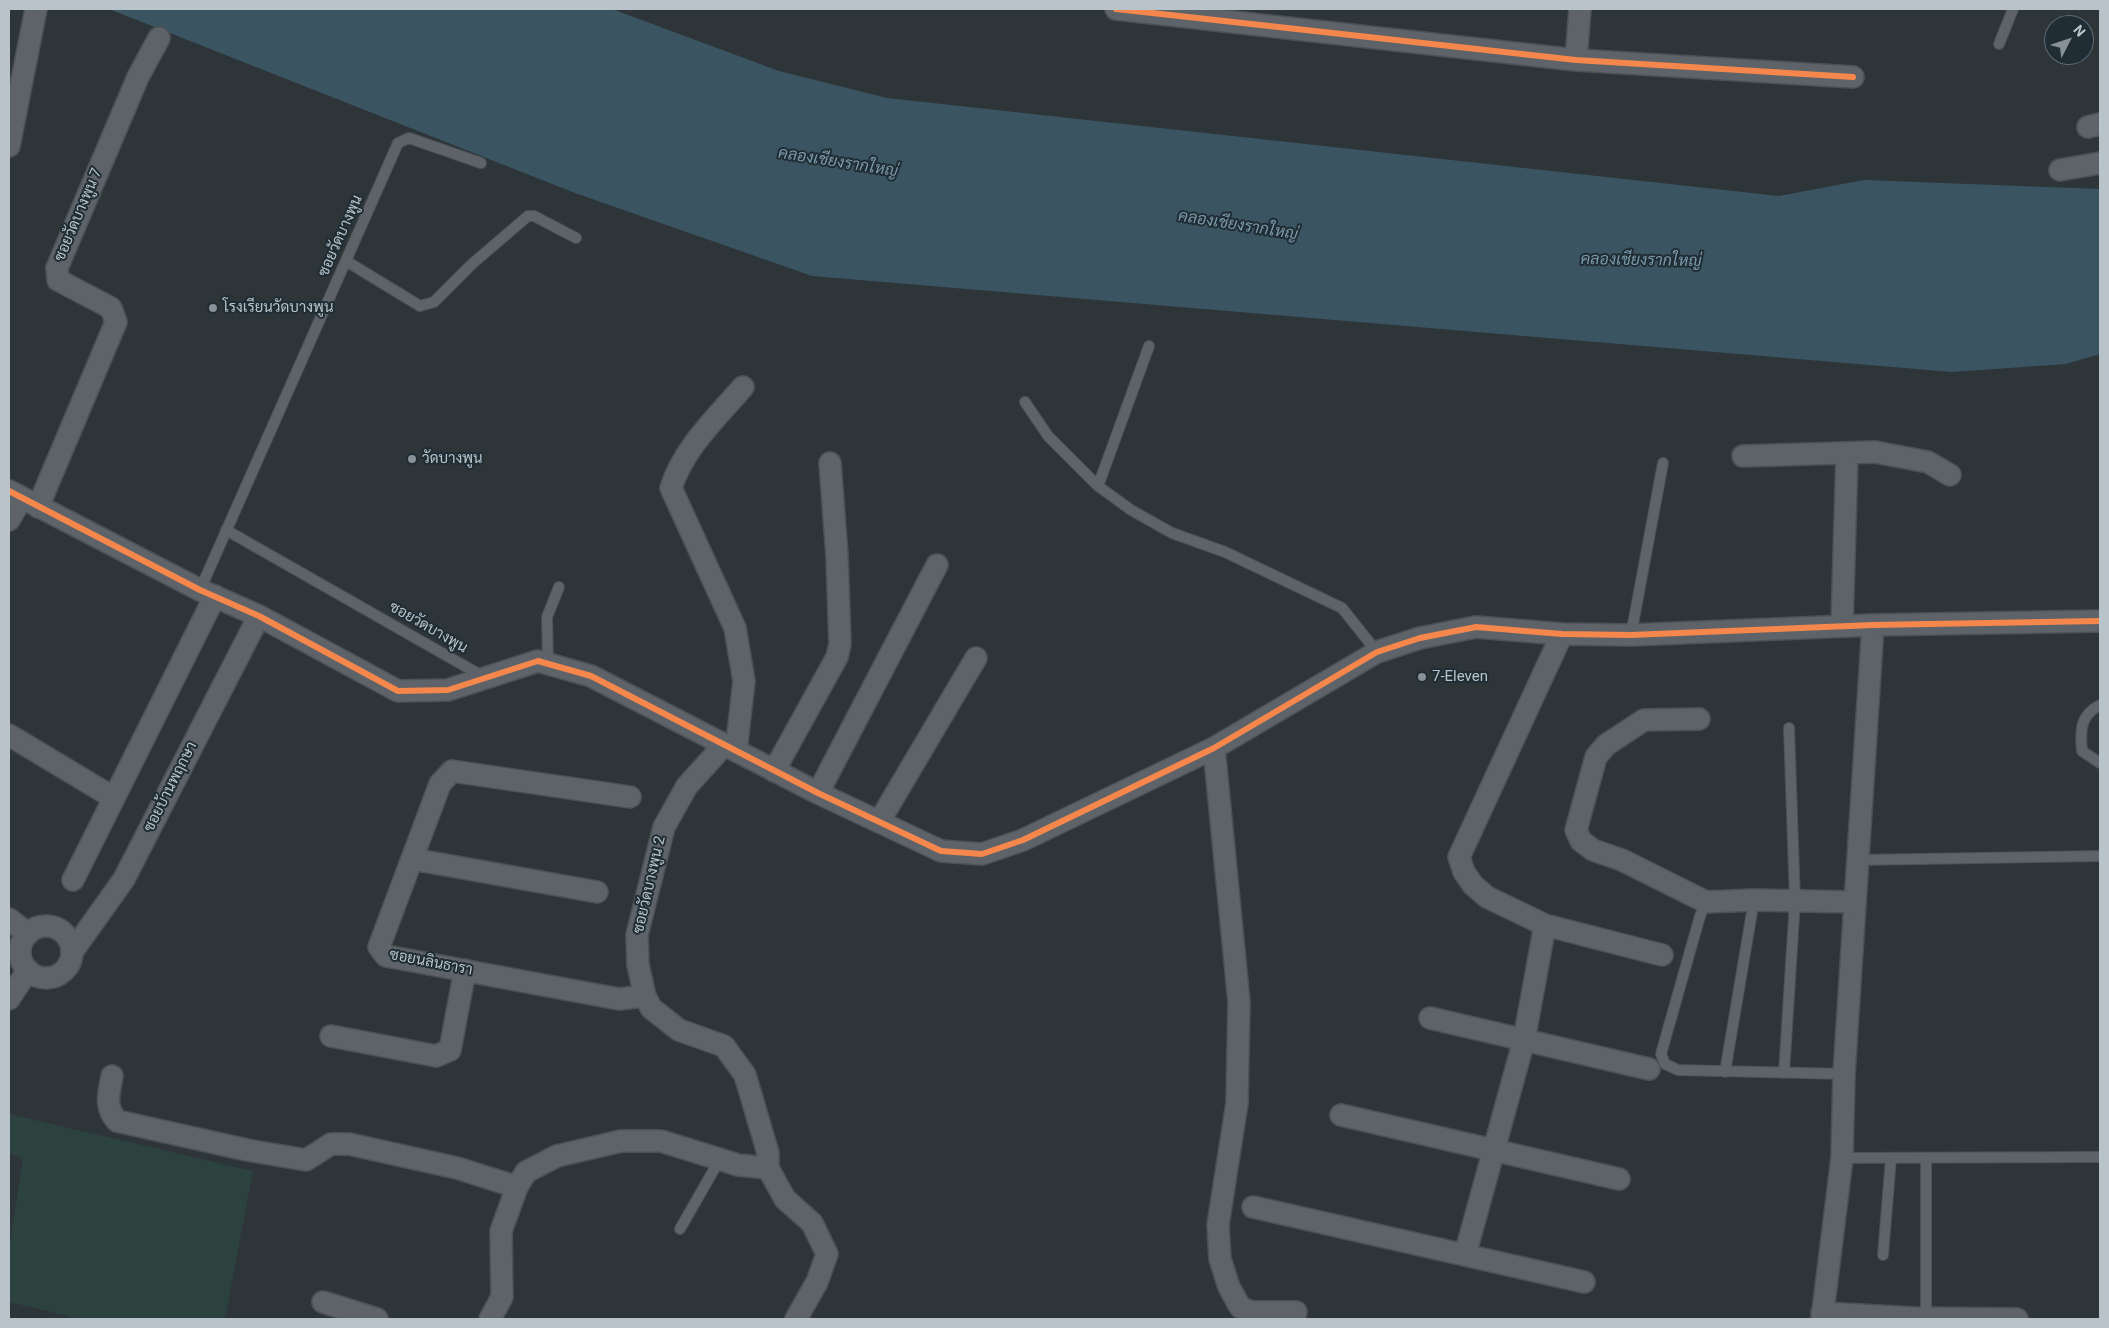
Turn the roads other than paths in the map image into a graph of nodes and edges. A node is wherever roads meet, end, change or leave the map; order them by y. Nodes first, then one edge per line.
1 (36, 9) edge
2 (1116, 9) edge
3 (1580, 9) edge
4 (2012, 9) edge
5 (158, 38) dead end
6 (1998, 44) dead end
7 (1576, 60) junction
8 (1853, 77) dead end
9 (9, 146) edge
10 (481, 163) dead end
11 (2100, 163) edge
12 (2060, 170) dead end
13 (576, 238) dead end
14 (346, 261) junction
15 (1149, 346) dead end
16 (743, 387) dead end
17 (1025, 402) dead end
18 (1847, 453) junction
19 (1743, 456) dead end
20 (830, 463) dead end
21 (1664, 463) dead end
22 (1950, 475) dead end
23 (1098, 486) junction
24 (23, 498) edge
25 (9, 520) edge
26 (226, 530) junction
27 (937, 565) dead end
28 (559, 587) dead end
29 (208, 593) junction
30 (259, 616) junction
31 (2100, 621) edge
32 (1873, 625) junction
33 (1842, 626) junction
34 (1562, 634) junction
35 (1631, 635) junction
36 (1378, 652) junction
37 (976, 658) dead end
38 (548, 664) junction
39 (486, 678) junction
40 (2100, 705) edge
41 (1699, 719) dead end
42 (1789, 728) dead end
43 (9, 734) edge
44 (730, 748) junction
45 (1214, 748) junction
46 (2100, 763) edge
47 (774, 771) junction
48 (818, 793) junction
49 (630, 797) dead end
50 (114, 798) junction
51 (879, 822) junction
52 (2100, 856) edge
53 (412, 859) junction
54 (1858, 860) junction
55 (73, 880) dead end
56 (597, 892) dead end
57 (1754, 900) junction
58 (1795, 901) junction
59 (1706, 902) junction
60 (1854, 902) junction
61 (9, 919) edge
62 (1545, 925) junction
63 (28, 934) junction
64 (72, 952) junction
65 (1662, 956) dead end
66 (28, 970) junction
67 (465, 970) junction
68 (645, 996) junction
69 (9, 999) edge
70 (1430, 1018) dead end
71 (332, 1036) dead end
72 (1524, 1040) junction
73 (1649, 1069) dead end
74 (1725, 1072) junction
75 (1784, 1073) junction
76 (1844, 1074) junction
77 (112, 1076) dead end
78 (1341, 1115) dead end
79 (1492, 1150) junction
80 (2100, 1157) edge
81 (1842, 1158) junction
82 (1891, 1158) junction
83 (1926, 1158) junction
84 (720, 1159) junction
85 (768, 1168) junction
86 (1619, 1179) dead end
87 (517, 1187) junction
88 (1253, 1207) dead end
89 (680, 1228) dead end
90 (1465, 1255) junction
91 (1883, 1255) dead end
92 (1584, 1282) dead end
93 (323, 1302) dead end
94 (1296, 1312) dead end
95 (1822, 1316) edge
96 (377, 1319) edge
97 (490, 1319) edge
98 (796, 1319) edge
99 (1918, 1319) edge
100 (2018, 1319) edge

1 - 9 street
2 - 7 street
3 - 7 street
4 - 6 lane
5 - 24 street, ซอยวัดบางพูน 7
7 - 8 street
10 - 14 lane, ซอยวัดบางพูน
11 - 12 street
13 - 14 lane
14 - 26 lane, ซอยวัดบางพูน
15 - 23 lane
16 - 44 street
17 - 23 lane
18 - 19 street
18 - 22 street
18 - 33 street
20 - 47 street
21 - 35 lane
23 - 36 lane
24 - 25 street
24 - 29 street
26 - 29 lane, ซอยวัดบางพูน
26 - 39 lane, ซอยวัดบางพูน
27 - 48 street
28 - 38 lane
29 - 30 street
29 - 50 street
30 - 39 street
30 - 64 street, ซอยบ้านพฤกษา
31 - 32 street
32 - 33 street
32 - 54 street
33 - 35 street
34 - 35 street
34 - 36 street
34 - 62 street
36 - 45 street
37 - 51 street
38 - 39 street
38 - 44 street
40 - 46 lane
41 - 59 street
42 - 58 lane
43 - 50 street
44 - 47 street
44 - 68 street, ซอยวัดบางพูน 2
45 - 51 street
45 - 94 street
47 - 48 street
48 - 51 street
49 - 53 street, ซอยนลินธารา
50 - 55 street
52 - 54 lane
53 - 56 street
53 - 67 street, ซอยนลินธารา
54 - 60 street
57 - 58 street
57 - 59 street
57 - 74 lane
58 - 60 street
58 - 75 lane
59 - 74 lane
60 - 76 street
61 - 63 street
62 - 65 street
62 - 72 street
63 - 64 street
63 - 66 street
64 - 66 street, ซอยบ้านพฤกษา
66 - 69 street
67 - 68 street, ซอยนลินธารา
67 - 71 street
68 - 85 street, ซอยวัดบางพูน 2
70 - 72 street
72 - 73 street
72 - 79 street
74 - 75 lane
75 - 76 lane
76 - 81 street
77 - 87 street
78 - 79 street
79 - 86 street
79 - 90 street
80 - 83 lane
81 - 82 lane
81 - 95 street
82 - 83 lane
82 - 91 lane
83 - 99 lane
84 - 85 street
84 - 87 street
84 - 89 lane
85 - 98 street, ซอยวัดบางพูน 2
87 - 97 street
88 - 90 street
90 - 92 street
93 - 96 street
95 - 99 street
99 - 100 street

